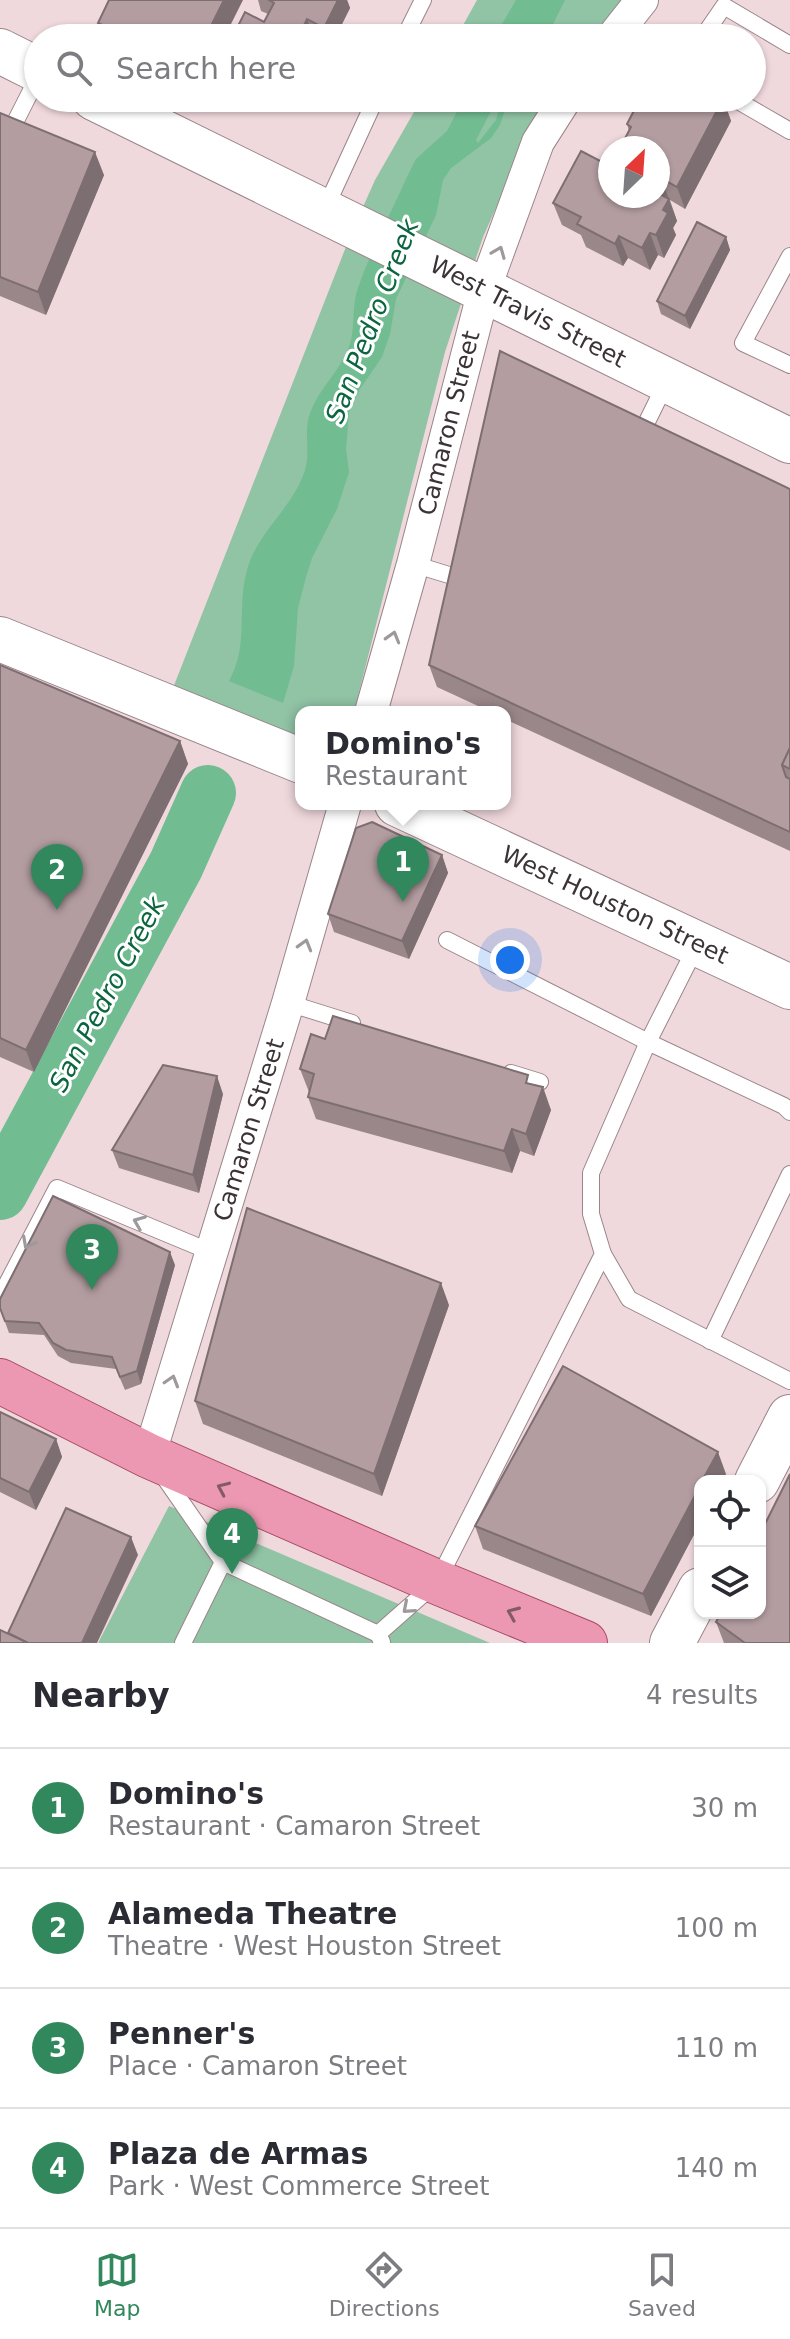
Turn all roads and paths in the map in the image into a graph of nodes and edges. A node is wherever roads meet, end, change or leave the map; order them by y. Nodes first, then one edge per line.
1 (423, 0) edge
2 (642, 0) edge
3 (411, 24) edge
4 (623, 24) edge
5 (712, 24) edge
6 (754, 24) edge
7 (766, 31) edge
8 (790, 45) edge
9 (0, 51) edge
10 (24, 63) edge
11 (24, 105) edge
12 (122, 112) edge
13 (370, 112) edge
14 (557, 112) edge
15 (757, 112) edge
16 (790, 131) edge
17 (8, 136) edge
18 (324, 211) junction
19 (790, 256) edge
20 (465, 281) junction
21 (790, 365) edge
22 (667, 381) junction
23 (640, 436) edge
24 (790, 441) edge
25 (413, 564) junction
26 (462, 579) edge
27 (0, 639) edge
28 (373, 706) edge
29 (295, 759) edge
30 (343, 810) edge
31 (410, 810) edge
32 (447, 940) dead end
33 (697, 943) junction
34 (790, 987) edge
35 (288, 1003) junction
36 (363, 1027) edge
37 (648, 1042) junction
38 (495, 1068) edge
39 (540, 1082) dead end
40 (790, 1112) edge
41 (790, 1174) edge
42 (211, 1252) junction
43 (603, 1254) junction
44 (0, 1297) edge
45 (710, 1341) junction
46 (0, 1381) edge
47 (790, 1381) edge
48 (790, 1417) edge
49 (149, 1456) junction
50 (760, 1475) edge
51 (223, 1562) junction
52 (437, 1582) junction
53 (694, 1601) edge
54 (380, 1639) edge
55 (183, 1643) edge
56 (585, 1643) edge
57 (672, 1643) edge

1 - 3 lane
2 - 4 street
5 - 6 lane
7 - 8 lane
9 - 10 main road
11 - 17 lane
12 - 18 main road, West Travis Street
13 - 18 lane
20 -> 14 street, Camaron Street
15 - 16 lane
18 - 20 main road, West Travis Street
19 - 21 lane
20 - 22 main road, West Travis Street
20 - 25 street, Camaron Street
22 - 23 lane
22 - 24 main road, West Travis Street
25 - 26 lane
28 -> 25 street, Camaron Street
27 - 29 main road
35 -> 30 street, Camaron Street
31 - 33 main road, West Houston Street
32 - 37 lane
33 - 34 main road, West Houston Street
33 - 37 lane
35 - 36 lane
35 - 42 street, Camaron Street
37 - 40 lane
37 - 43 lane
38 - 39 lane
41 - 45 lane
42 -> 44 lane
49 -> 42 street, Camaron Street
43 - 45 lane
43 - 52 lane
45 - 47 lane
46 - 49 main road
48 - 50 main road
49 - 51 lane
52 -> 49 main road
51 - 54 lane
51 - 55 lane
52 -> 54 lane
56 -> 52 main road
53 - 57 main road

